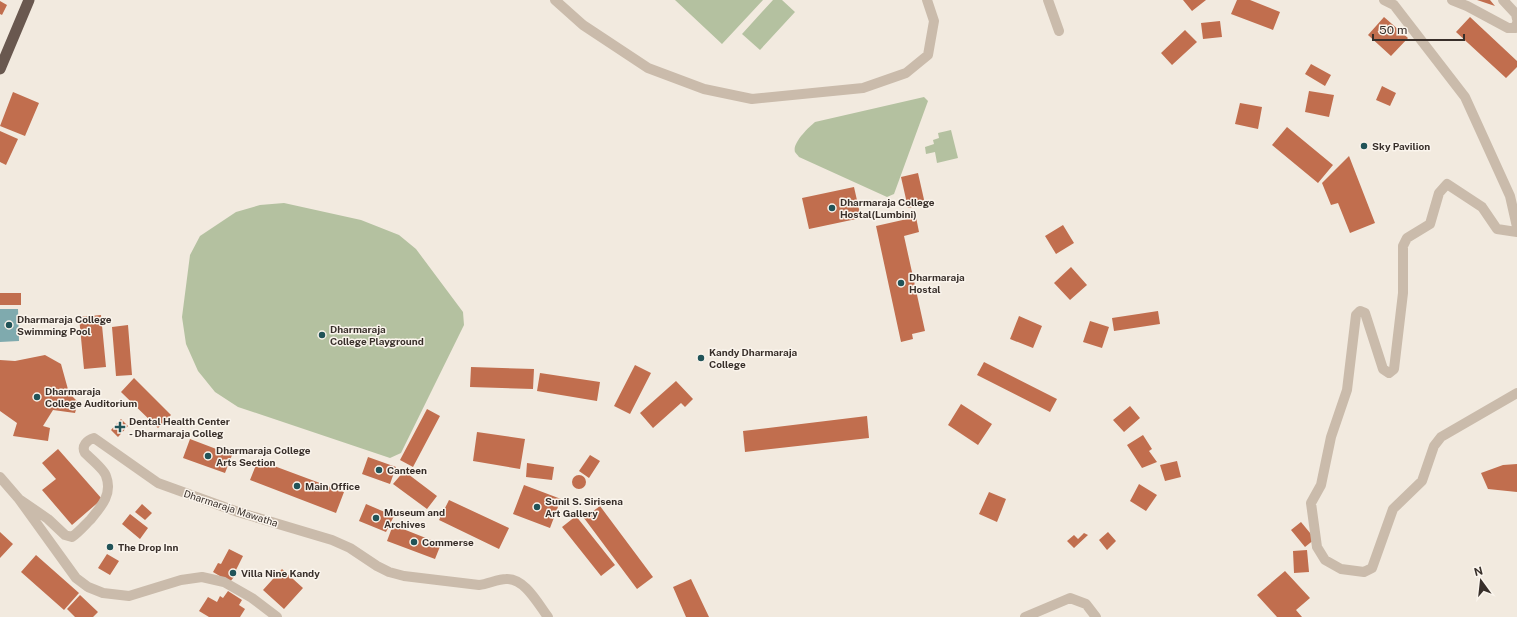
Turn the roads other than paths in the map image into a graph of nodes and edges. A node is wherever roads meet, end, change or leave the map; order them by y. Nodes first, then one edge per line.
1 (29, 0) edge
2 (555, 0) edge
3 (927, 0) edge
4 (1048, 0) edge
5 (1384, 0) edge
6 (1452, 0) edge
7 (1503, 0) edge
8 (1517, 19) edge
9 (1517, 24) edge
10 (1058, 31) dead end
11 (0, 69) edge
12 (1517, 227) edge
13 (1517, 232) edge
14 (1517, 393) edge
15 (0, 476) edge
16 (19, 499) junction
17 (277, 617) edge
18 (548, 617) edge
19 (1024, 617) edge
20 (1096, 617) edge

1 - 11 highway
2 - 3 street
4 - 10 street
5 - 12 street
6 - 9 street
7 - 8 street
13 - 14 street
15 - 16 street, Dharmaraja Mawatha
16 - 17 street, Dharmaraja Mawatha
16 - 18 street, Dharmaraja Mawatha
19 - 20 street

